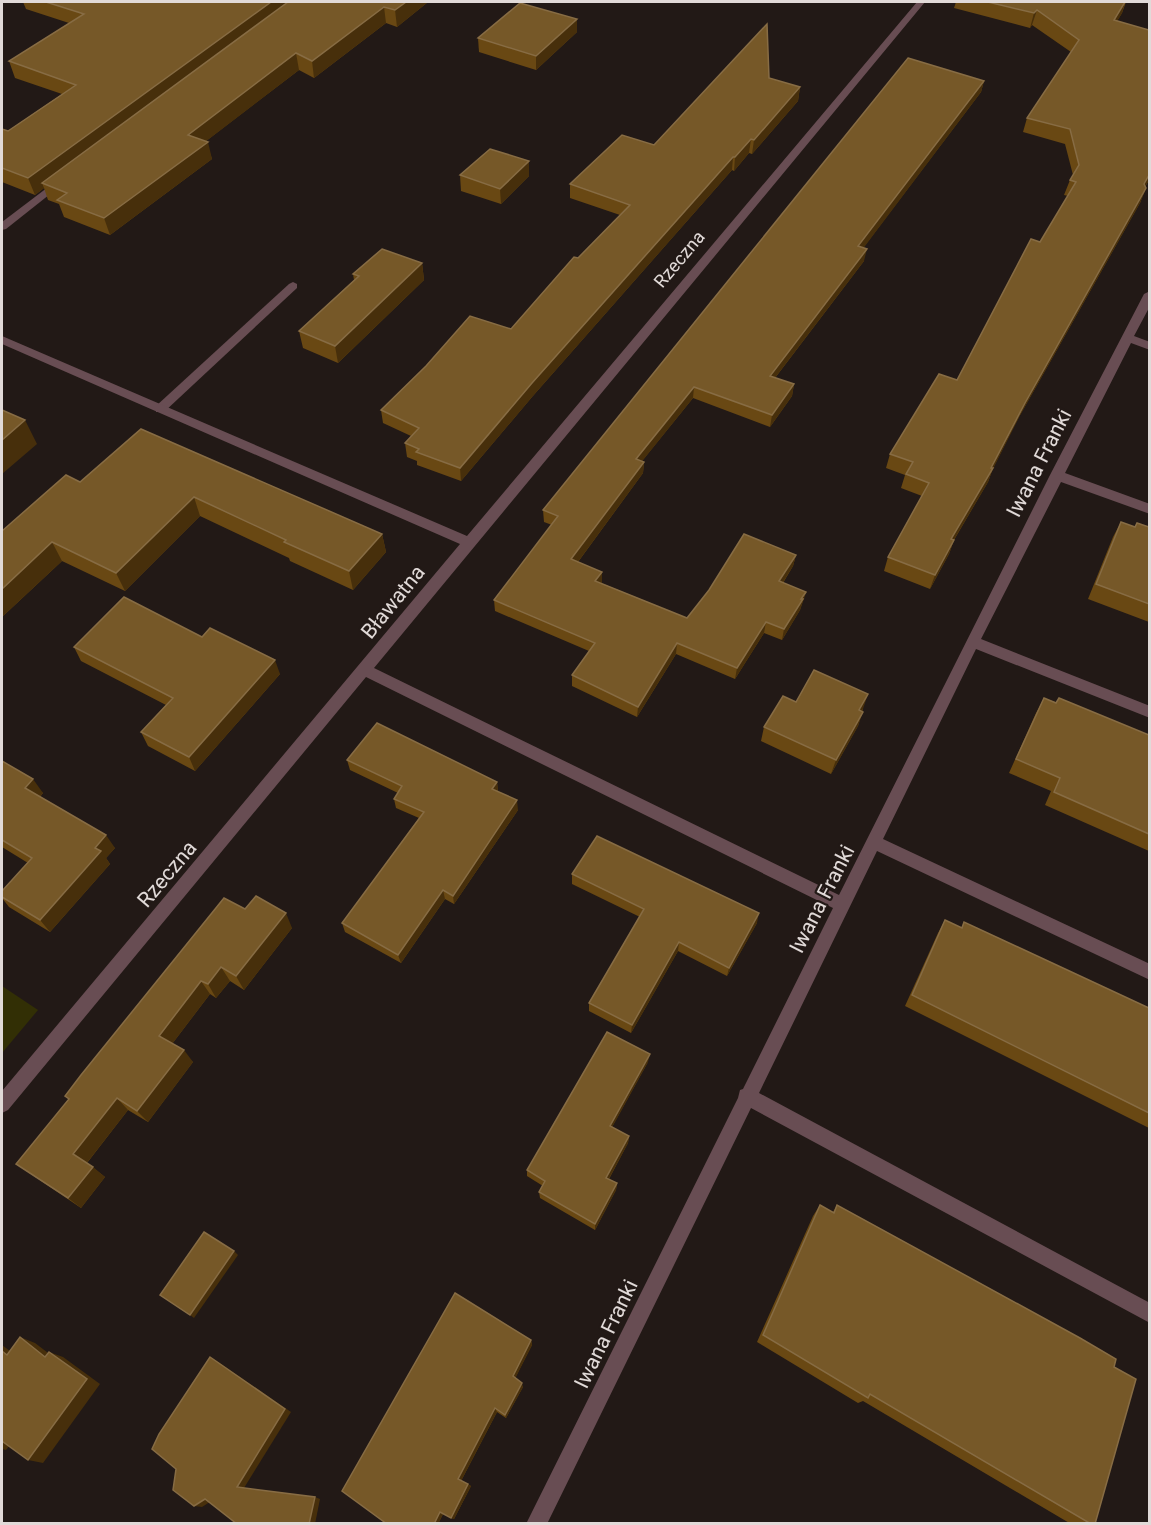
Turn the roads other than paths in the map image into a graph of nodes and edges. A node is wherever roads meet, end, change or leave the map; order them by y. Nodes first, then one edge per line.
1 (921, 2) edge
2 (72, 173) edge
3 (3, 223) edge
4 (293, 286) dead end
5 (1149, 294) edge
6 (1128, 338) junction
7 (2, 340) edge
8 (1149, 346) edge
9 (160, 409) junction
10 (1056, 475) junction
11 (1149, 509) edge
12 (468, 542) junction
13 (973, 642) junction
14 (365, 670) junction
15 (1149, 712) edge
16 (874, 842) junction
17 (843, 905) junction
18 (1149, 972) edge
19 (746, 1096) junction
20 (2, 1104) edge
21 (1149, 1314) edge
22 (536, 1524) edge

1 - 12 street, Rzeczna
2 - 3 street
4 - 9 street
5 - 6 street, Iwana Franki
6 - 8 street
6 - 10 street, Iwana Franki
7 - 9 street
9 - 12 street
10 - 11 street
10 - 13 street, Iwana Franki
12 - 14 street, Bławatna
13 - 15 street
13 - 16 street, Iwana Franki
14 - 17 street, Bławatna
14 - 20 street, Rzeczna
16 - 17 street, Iwana Franki
16 - 18 street
17 - 19 street, Iwana Franki
19 - 21 street
19 - 22 street, Iwana Franki

